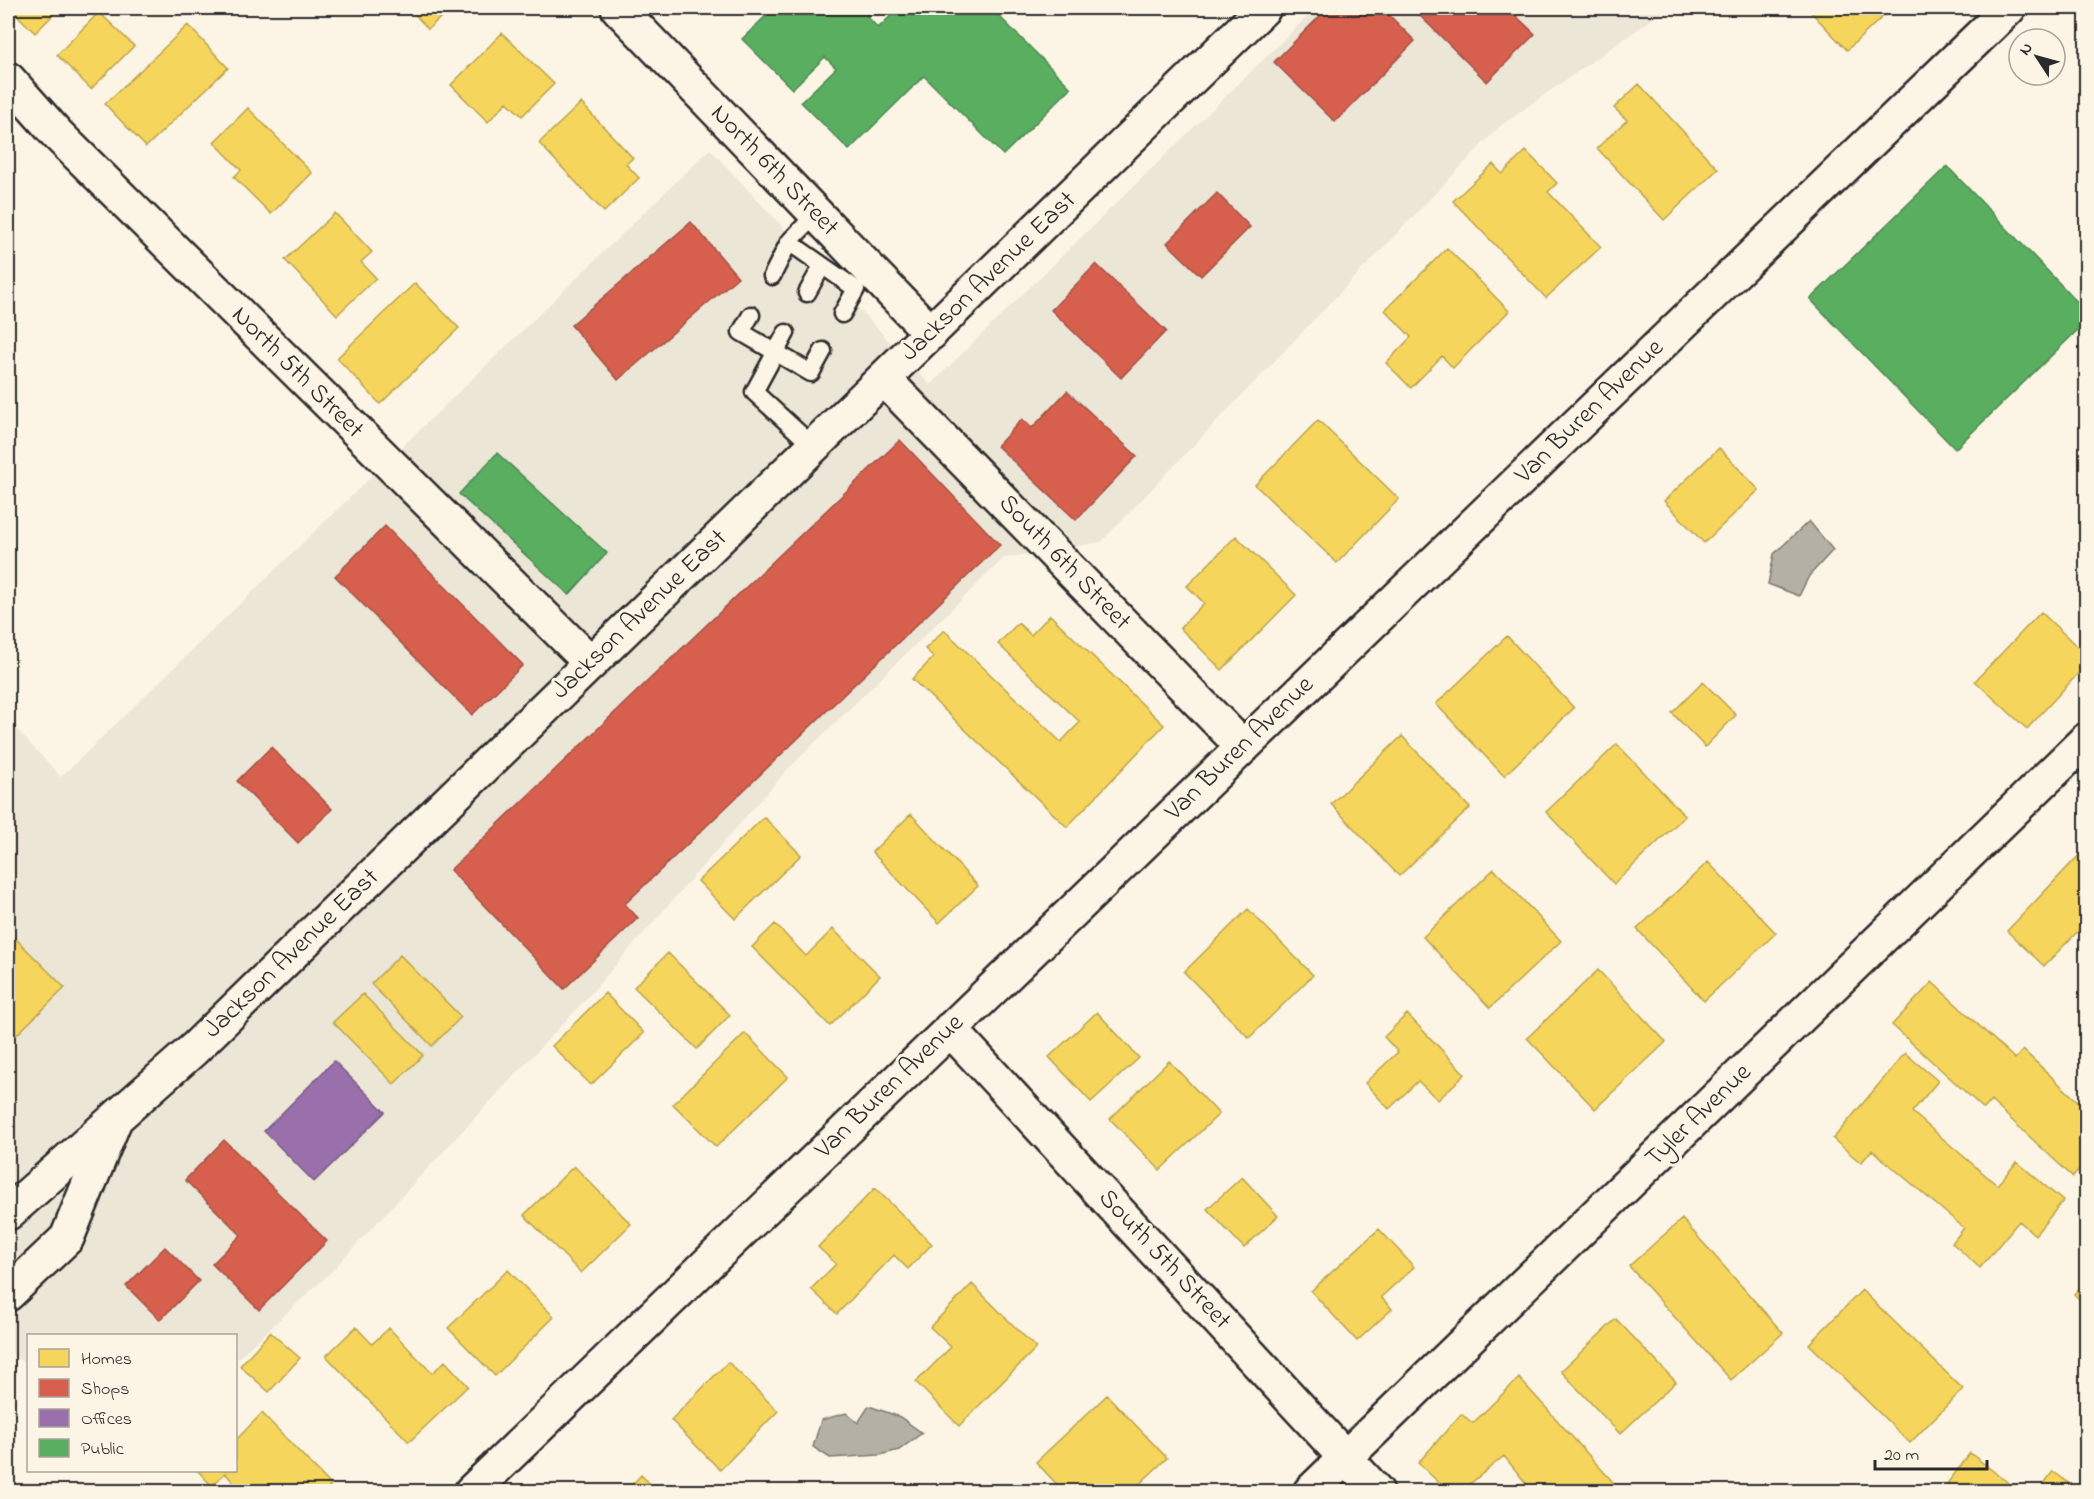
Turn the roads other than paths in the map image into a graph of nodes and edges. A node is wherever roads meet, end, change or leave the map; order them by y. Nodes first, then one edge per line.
1 (618, 8) edge
2 (1264, 8) edge
3 (2009, 8) edge
4 (8, 79) edge
5 (816, 215) junction
6 (789, 242) junction
7 (822, 266) junction
8 (772, 276) dead end
9 (807, 293) dead end
10 (842, 314) dead end
11 (751, 315) dead end
12 (786, 333) dead end
13 (932, 333) junction
14 (823, 351) dead end
15 (776, 353) junction
16 (884, 379) junction
17 (814, 447) junction
18 (591, 663) junction
19 (2086, 740) edge
20 (1243, 747) junction
21 (950, 1029) junction
22 (114, 1122) junction
23 (8, 1213) edge
24 (8, 1294) edge
25 (1346, 1457) junction
26 (471, 1491) edge
27 (1310, 1491) edge
28 (1377, 1491) edge

1 - 5 street, North 6th Street
2 - 13 street, Jackson Avenue East
3 - 20 street, Van Buren Avenue
4 - 18 street, North 5th Street
5 - 6 lane
5 - 13 street, North 6th Street
6 - 7 lane
6 - 8 lane
7 - 9 lane
7 - 10 lane
11 - 15 lane
12 - 15 lane
13 - 16 street, Jackson Avenue East
14 - 15 lane
15 - 17 lane
16 - 17 street, Jackson Avenue East
16 - 20 street, South 6th Street
17 - 18 street, Jackson Avenue East
18 - 22 street, Jackson Avenue East
19 - 25 street, Tyler Avenue
20 - 21 street, Van Buren Avenue
21 - 25 street, South 5th Street
21 - 26 street, Van Buren Avenue
22 - 23 street, Jackson Avenue East
22 - 24 street
25 - 27 street, Tyler Avenue
25 - 28 street, South 5th Street

